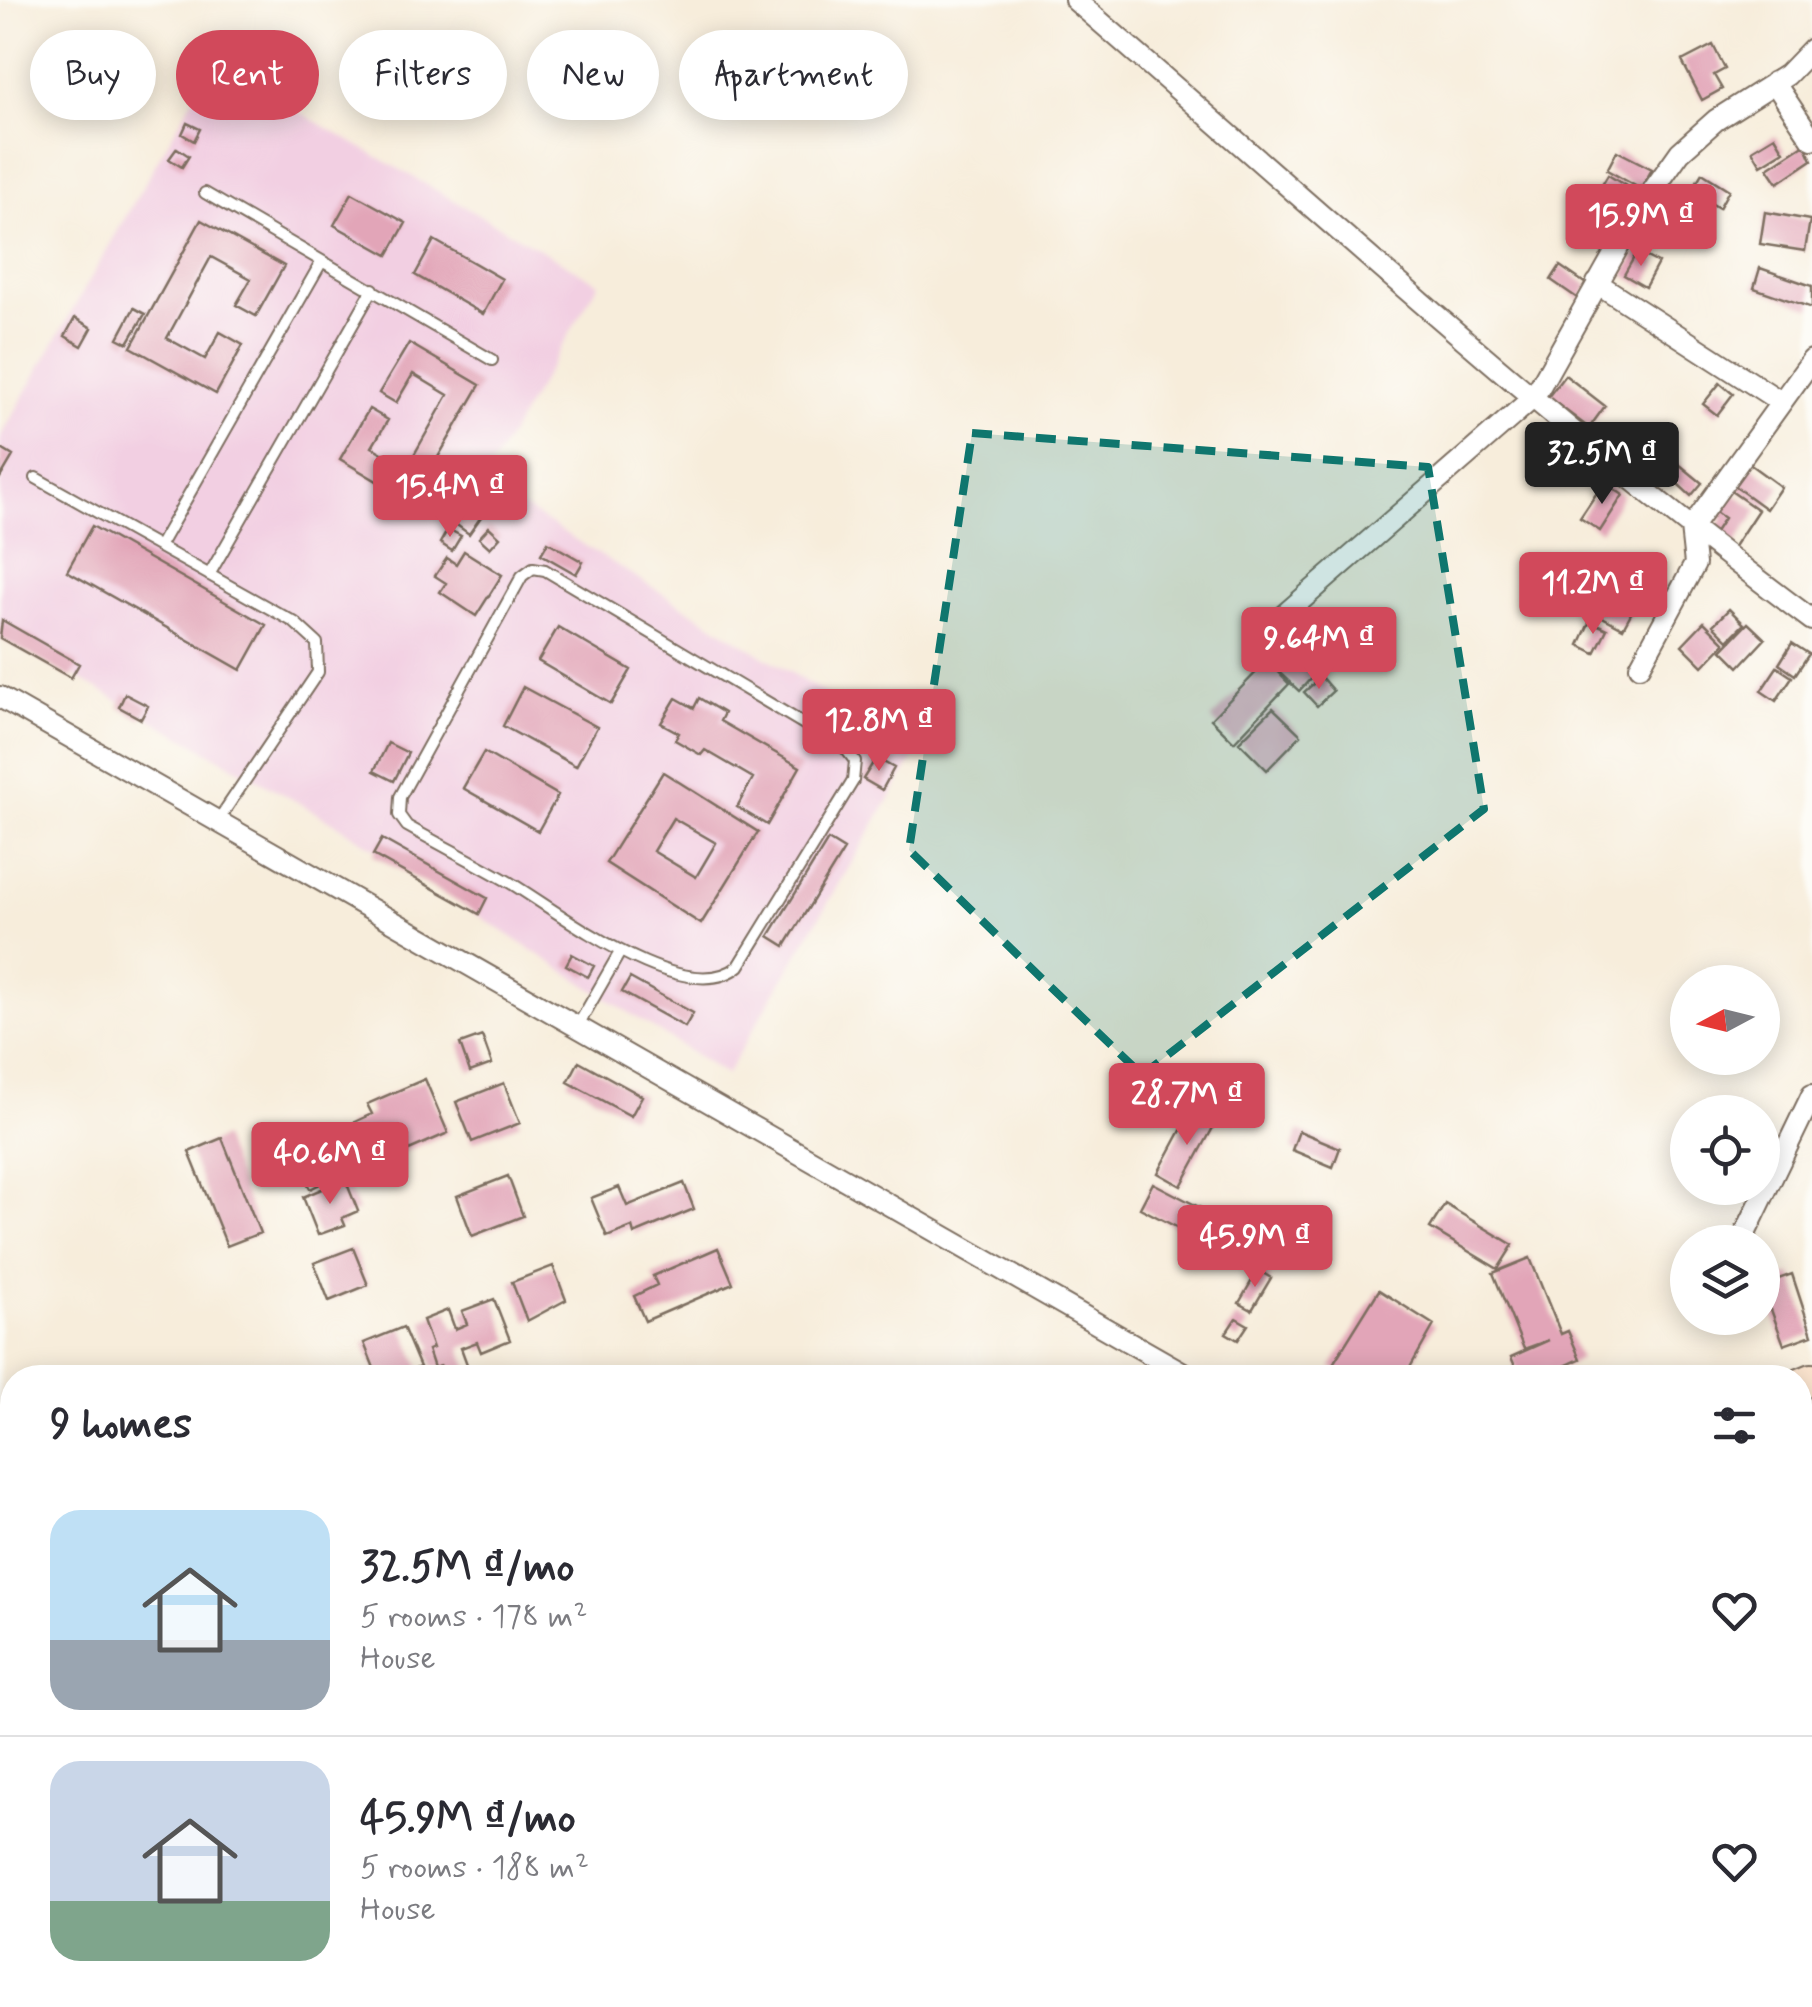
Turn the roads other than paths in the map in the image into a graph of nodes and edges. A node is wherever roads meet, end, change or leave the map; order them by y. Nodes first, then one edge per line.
1 (1076, 0) edge
2 (1812, 49) edge
3 (1774, 82) junction
4 (1812, 140) edge
5 (206, 194) dead end
6 (322, 261) junction
7 (1597, 283) junction
8 (373, 289) junction
9 (492, 360) dead end
10 (1812, 360) edge
11 (1534, 397) junction
12 (1781, 402) junction
13 (36, 478) dead end
14 (1691, 528) junction
15 (160, 545) junction
16 (209, 575) junction
17 (1812, 620) edge
18 (1276, 622) dead end
19 (1640, 666) dead end
20 (0, 697) edge
21 (219, 819) junction
22 (620, 952) junction
23 (577, 1027) junction
24 (1812, 1095) edge
25 (1749, 1225) edge
26 (1169, 1365) edge

1 - 11 street
2 - 3 street
3 - 4 street
3 - 7 street
5 - 6 lane
6 - 8 lane
6 - 15 lane
7 - 11 street
7 - 12 street
8 - 9 lane
8 - 16 lane
10 - 12 street
11 - 14 street
11 - 18 street
12 - 14 street
13 - 15 lane
14 - 17 street
14 - 19 street
15 - 16 lane
16 - 21 lane
20 - 21 street
21 - 23 street
22 - 22 lane
22 - 23 lane
23 - 26 street
24 - 25 street

